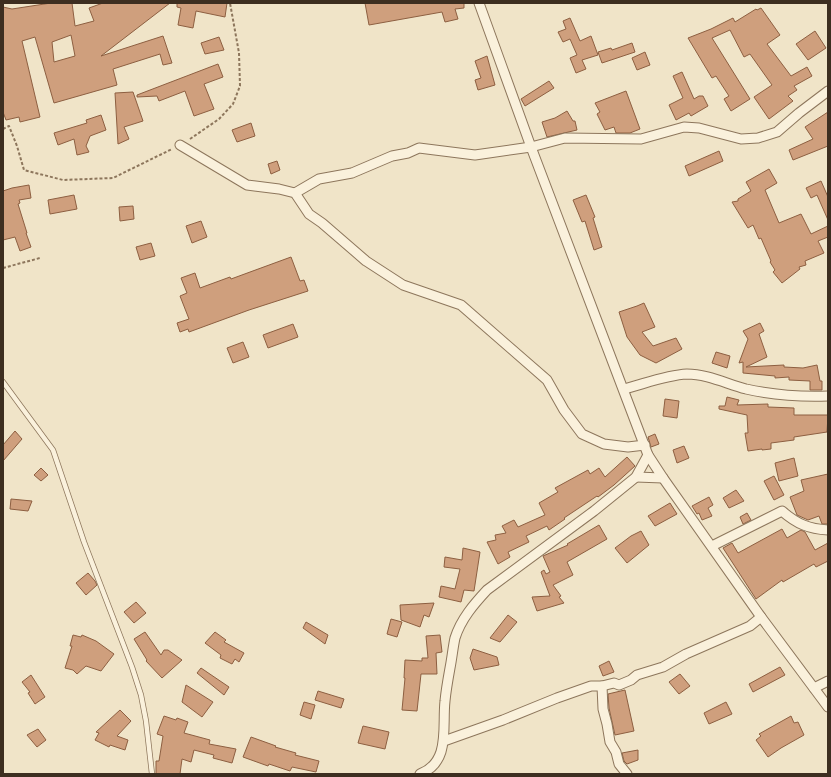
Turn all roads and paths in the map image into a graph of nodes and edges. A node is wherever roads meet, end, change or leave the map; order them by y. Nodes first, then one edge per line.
1 (230, 3) edge
2 (479, 3) edge
3 (828, 91) edge
4 (3, 129) edge
5 (180, 146) junction
6 (531, 148) junction
7 (295, 193) junction
8 (40, 258) dead end
9 (3, 268) edge
10 (3, 382) edge
11 (624, 389) junction
12 (828, 396) edge
13 (644, 444) junction
14 (648, 455) junction
15 (636, 477) junction
16 (663, 478) junction
17 (828, 530) edge
18 (712, 546) junction
19 (761, 617) junction
20 (828, 681) edge
21 (602, 686) junction
22 (814, 688) junction
23 (828, 707) edge
24 (444, 741) junction
25 (152, 774) edge
26 (420, 774) edge
27 (627, 774) edge

1 - 5 path
2 - 6 street
3 - 6 street
4 - 5 path
5 - 7 street
6 - 7 street
6 - 11 street
7 - 13 street
8 - 9 path
10 - 25 lane
11 - 12 street
11 - 13 street
13 - 14 street
14 - 15 street
14 - 16 street
15 - 16 street
15 - 24 street
16 - 18 street
17 - 18 street
18 - 19 street
19 - 21 street
19 - 22 street
20 - 22 street
21 - 24 street
21 - 27 street
22 - 23 street
24 - 26 street

